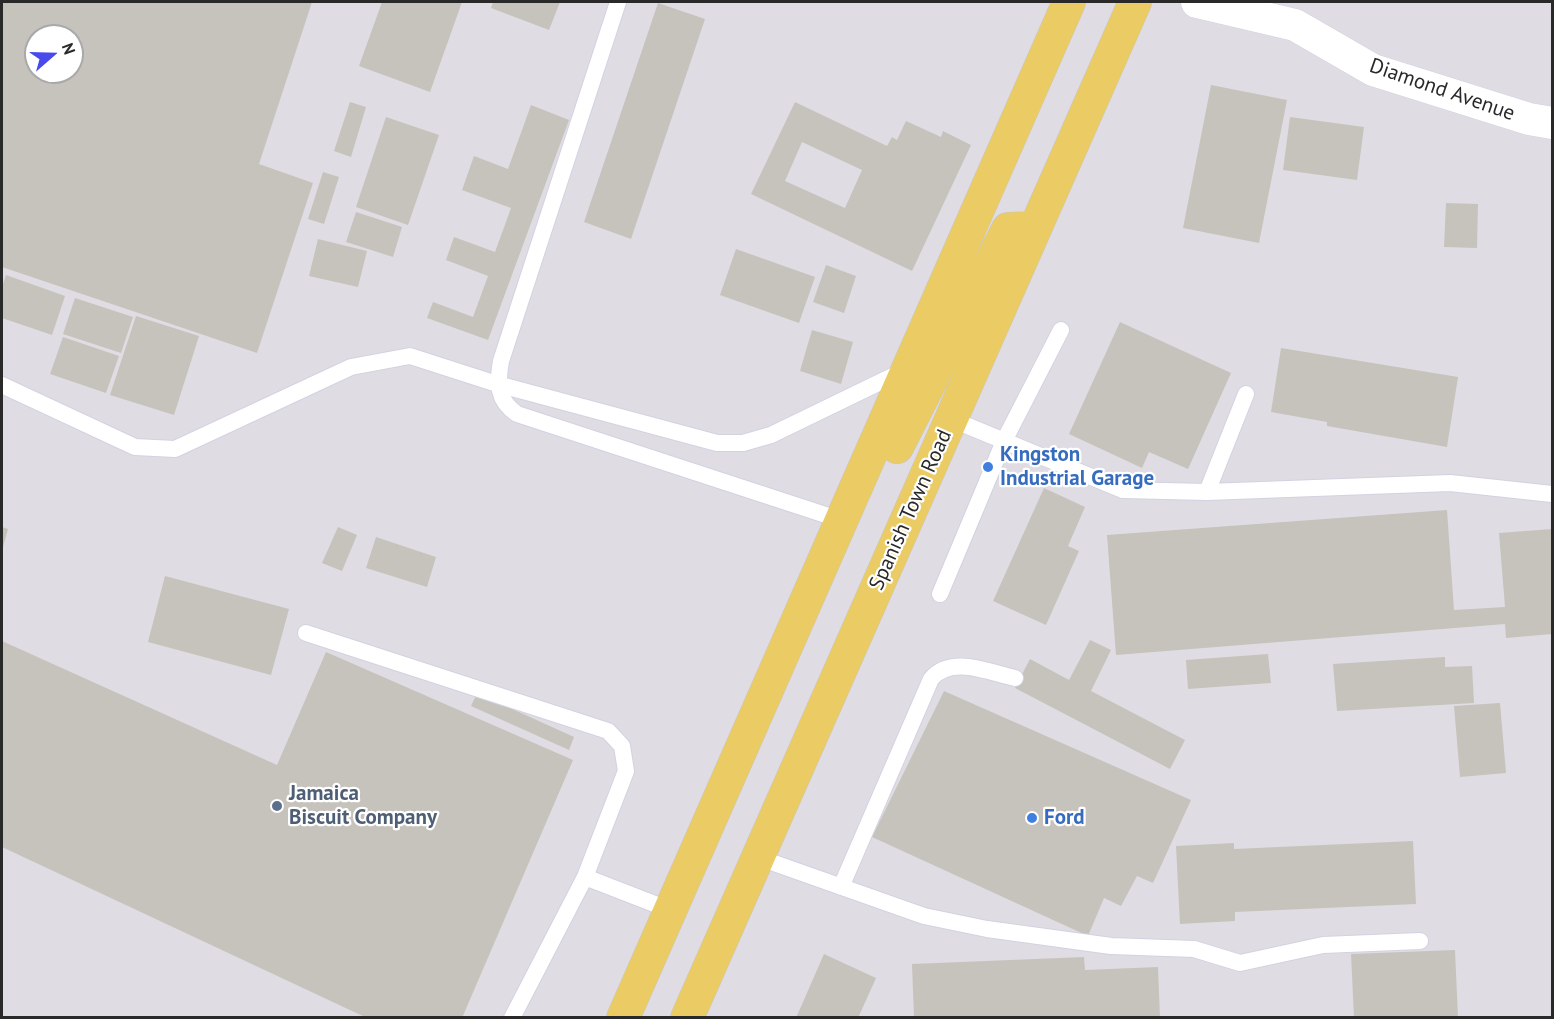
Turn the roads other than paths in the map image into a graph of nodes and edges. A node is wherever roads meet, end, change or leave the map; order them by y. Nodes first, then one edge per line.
1 (618, 2) edge
2 (1069, 2) edge
3 (1135, 2) edge
4 (1197, 2) edge
5 (1290, 13) edge
6 (1552, 123) edge
7 (1035, 228) junction
8 (1061, 330) dead end
9 (909, 368) junction
10 (497, 384) junction
11 (2, 385) edge
12 (1246, 393) dead end
13 (951, 419) junction
14 (1004, 441) junction
15 (1207, 492) junction
16 (1552, 494) edge
17 (841, 520) junction
18 (940, 594) dead end
19 (306, 633) dead end
20 (1015, 678) dead end
21 (757, 857) junction
22 (585, 877) junction
23 (841, 887) junction
24 (670, 910) junction
25 (1420, 941) dead end
26 (697, 1008) edge
27 (512, 1017) edge
28 (623, 1017) edge

1 - 10 lane
2 - 9 highway
3 - 7 highway, Spanish Town Road
4 - 5 street, Diamond Avenue
5 - 6 street, Diamond Avenue
7 - 13 highway, Spanish Town Road
7 - 17 highway
8 - 14 lane
9 - 10 lane
9 - 17 highway
10 - 11 lane
10 - 17 lane
12 - 15 lane
13 - 14 lane
13 - 21 highway, Spanish Town Road
14 - 15 lane
14 - 18 lane
15 - 16 lane
17 - 24 highway
19 - 22 lane
20 - 23 lane
21 - 23 lane
21 - 26 highway, Spanish Town Road
22 - 24 lane
22 - 27 lane
23 - 25 lane
24 - 28 highway

